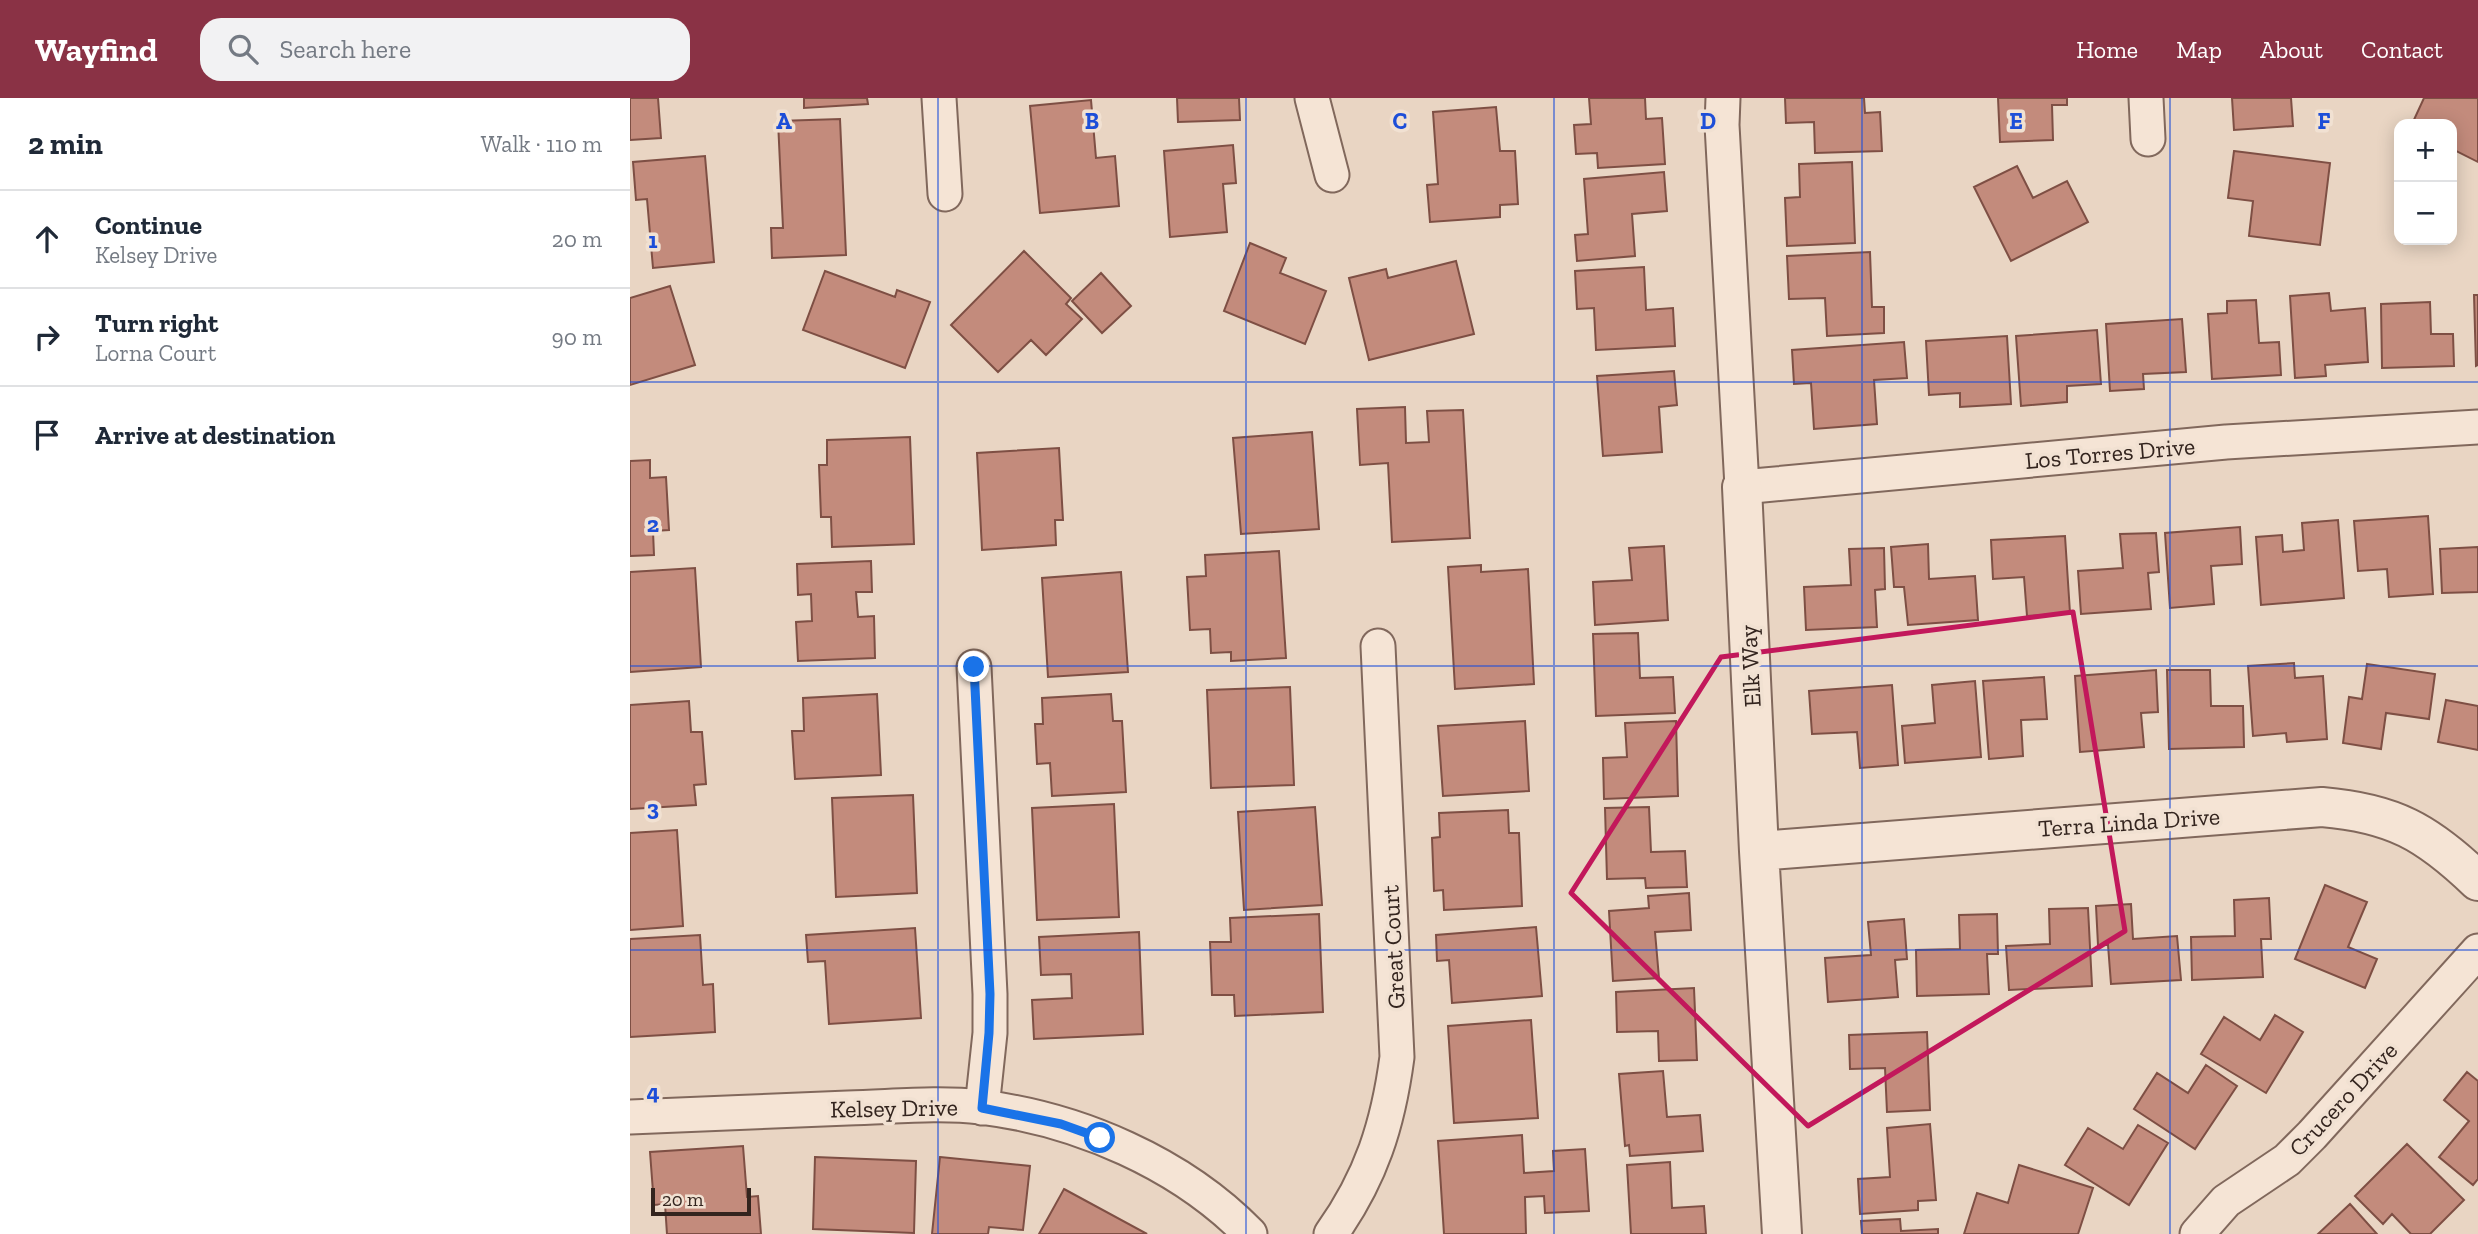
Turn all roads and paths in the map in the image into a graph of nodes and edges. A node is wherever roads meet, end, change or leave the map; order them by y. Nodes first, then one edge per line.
1 (939, 98) edge
2 (1312, 98) edge
3 (1723, 98) edge
4 (2146, 98) edge
5 (2148, 139) dead end
6 (1332, 175) dead end
7 (945, 194) dead end
8 (2478, 428) edge
9 (1742, 487) junction
10 (1378, 646) dead end
11 (974, 667) dead end
12 (1759, 851) junction
13 (2478, 881) edge
14 (2478, 951) edge
15 (982, 1108) junction
16 (630, 1116) edge
17 (1251, 1234) edge
18 (1331, 1234) edge
19 (1782, 1234) edge
20 (2197, 1234) edge

1 - 7 street
2 - 6 street
3 - 9 street, Elk Way
4 - 5 street
8 - 9 street, Los Torres Drive
9 - 12 street, Elk Way
10 - 18 street, Great Court
11 - 15 street
12 - 13 street, Terra Linda Drive
12 - 19 street, Elk Way
14 - 20 street, Crucero Drive
15 - 16 street, Kelsey Drive
15 - 17 street, Kelsey Drive

